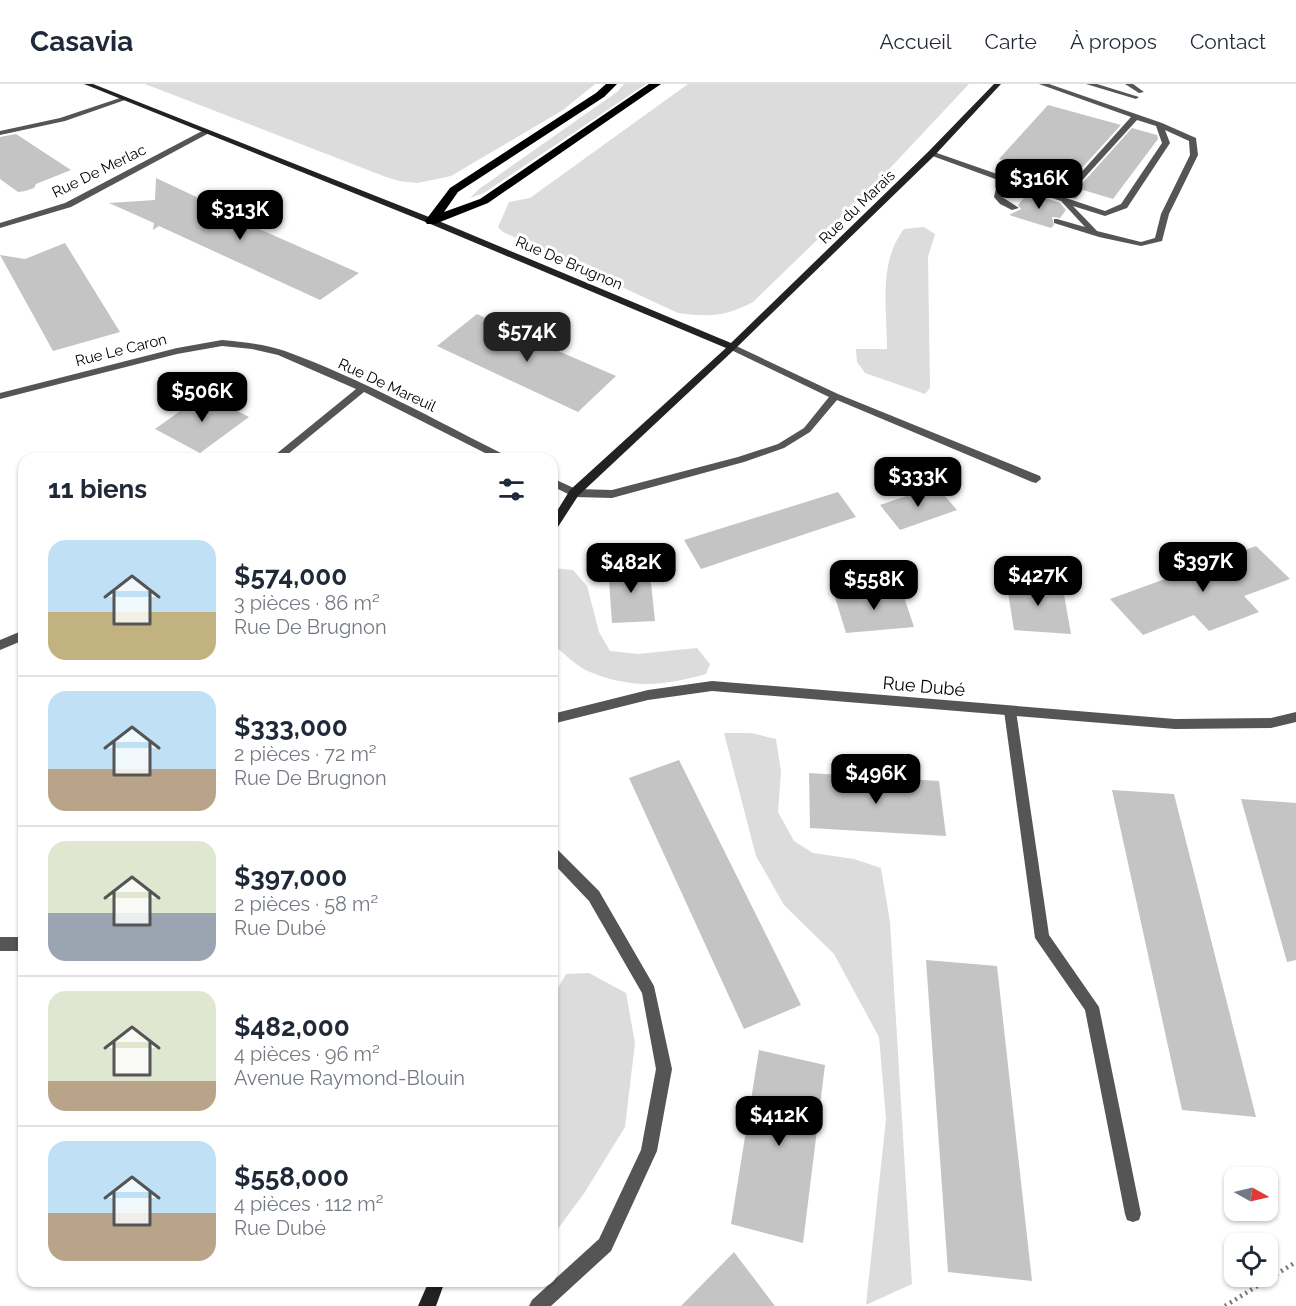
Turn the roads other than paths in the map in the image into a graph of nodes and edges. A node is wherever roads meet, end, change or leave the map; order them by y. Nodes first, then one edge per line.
1 (87, 84) edge
2 (612, 84) edge
3 (656, 84) edge
4 (998, 84) edge
5 (1042, 84) edge
6 (1089, 84) edge
7 (1128, 84) edge
8 (123, 99) junction
9 (1135, 117) junction
10 (1159, 125) junction
11 (207, 132) junction
12 (0, 133) edge
13 (931, 154) junction
14 (1002, 179) junction
15 (1062, 198) junction
16 (1015, 208) dead end
17 (431, 221) junction
18 (1057, 221) dead end
19 (0, 226) edge
20 (1102, 236) junction
21 (252, 346) joint
22 (732, 347) junction
23 (363, 388) junction
24 (0, 396) edge
25 (835, 396) junction
26 (282, 453) edge
27 (493, 453) edge
28 (1036, 479) dead end
29 (558, 485) edge
30 (573, 493) junction
31 (558, 517) edge
32 (18, 638) edge
33 (0, 645) edge
34 (1010, 711) junction
35 (1296, 717) edge
36 (558, 718) edge
37 (558, 859) edge
38 (0, 944) edge
39 (18, 944) edge
40 (1133, 1214) dead end
41 (435, 1287) edge
42 (427, 1306) edge
43 (538, 1306) edge

1 - 8 street, Rue De Brugnon
2 - 17 highway
3 - 17 highway
4 - 13 street, Rue du Marais
5 - 9 street
6 - 7 street
8 - 11 street, Rue De Brugnon
8 - 12 street
9 - 10 street
9 - 15 street
10 - 15 street
10 - 20 street
11 - 17 street, Rue De Brugnon
11 - 19 street, Rue De Merlac
13 - 14 street
13 - 22 street, Rue du Marais
14 - 15 street
14 - 16 street
15 - 20 street
17 - 22 street, Rue De Brugnon
18 - 20 street
21 - 23 street, Rue De Mareuil
21 - 24 street, Rue Le Caron
22 - 25 street, Rue De Brugnon
22 - 30 street, Rue du Marais
23 - 26 street
23 - 27 street, Rue De Mareuil
25 - 28 street, Rue De Brugnon
25 - 30 street
29 - 30 street
30 - 31 street, Rue du Marais
32 - 33 street
34 - 35 street, Rue Dubé
34 - 36 street, Rue Dubé
34 - 40 street
37 - 43 street
38 - 39 street
41 - 42 street

